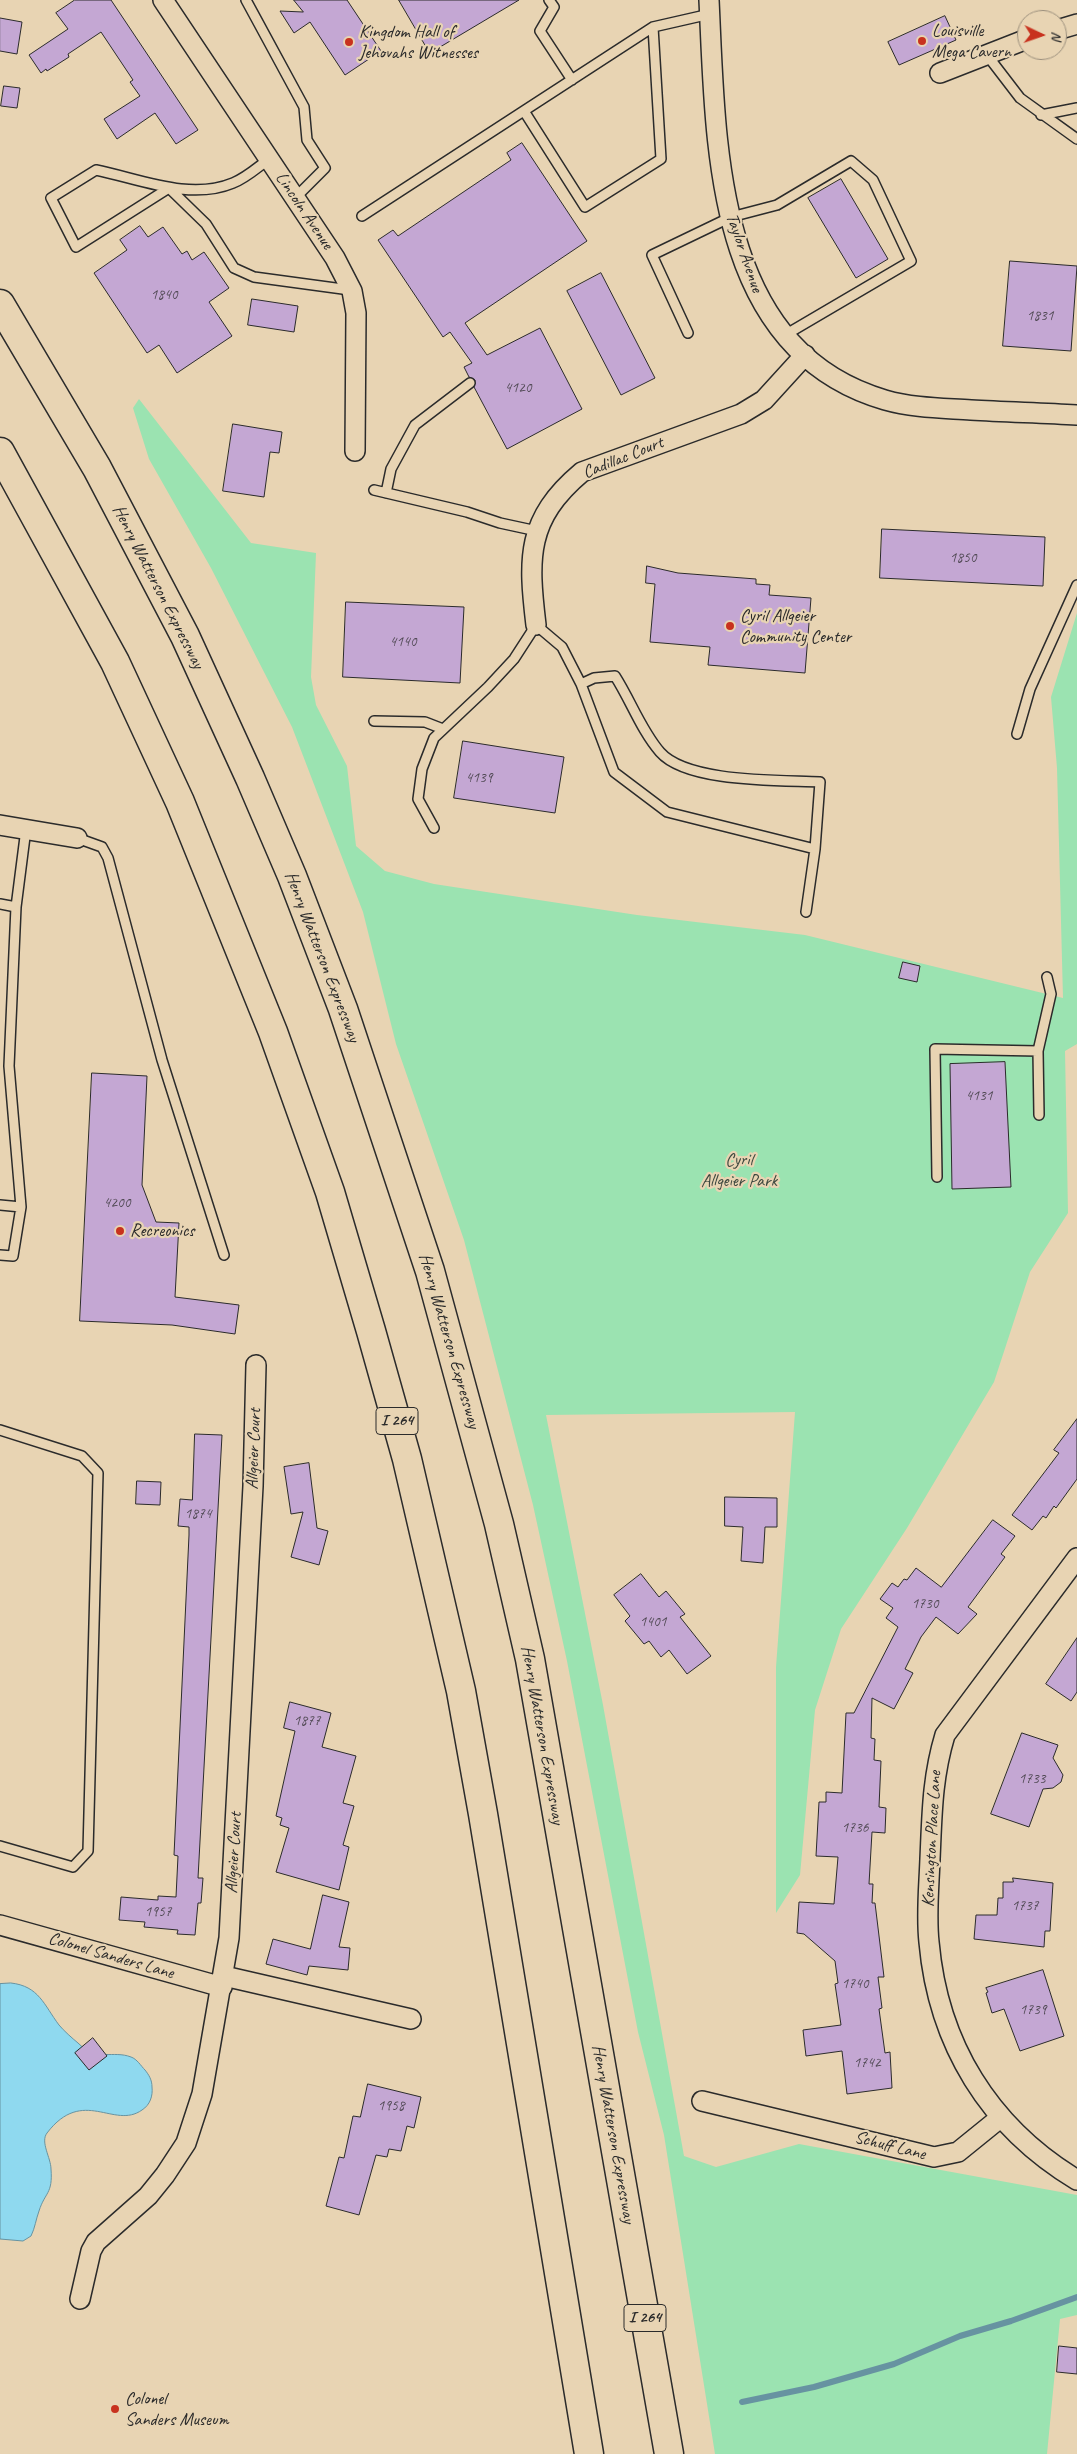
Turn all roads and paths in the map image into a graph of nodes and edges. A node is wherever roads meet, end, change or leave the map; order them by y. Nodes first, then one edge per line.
1 (163, 0) edge
2 (246, 0) edge
3 (549, 0) edge
4 (709, 7) edge
5 (653, 27) junction
6 (1017, 43) edge
7 (986, 55) junction
8 (940, 73) dead end
9 (572, 80) junction
10 (1077, 108) edge
11 (524, 111) junction
12 (1041, 115) junction
13 (1077, 139) edge
14 (269, 159) junction
15 (169, 188) junction
16 (295, 198) junction
17 (362, 216) dead end
18 (731, 217) junction
19 (352, 291) junction
20 (0, 304) edge
21 (688, 333) dead end
22 (786, 335) junction
23 (805, 355) junction
24 (470, 383) dead end
25 (1077, 415) edge
26 (355, 451) dead end
27 (0, 452) edge
28 (374, 490) dead end
29 (386, 493) junction
30 (537, 531) junction
31 (1077, 585) edge
32 (536, 625) junction
33 (581, 684) junction
34 (374, 721) dead end
35 (443, 729) junction
36 (1017, 734) dead end
37 (0, 825) edge
38 (434, 828) dead end
39 (26, 829) junction
40 (77, 838) joint
41 (814, 849) junction
42 (0, 904) edge
43 (16, 906) junction
44 (806, 912) dead end
45 (1048, 977) dead end
46 (1038, 1051) junction
47 (4, 1068) edge
48 (1038, 1115) dead end
49 (937, 1177) dead end
50 (0, 1205) edge
51 (21, 1207) junction
52 (0, 1255) edge
53 (224, 1255) dead end
54 (256, 1364) dead end
55 (0, 1430) edge
56 (1077, 1558) edge
57 (0, 1846) edge
58 (0, 1924) edge
59 (223, 1982) junction
60 (411, 2019) dead end
61 (702, 2101) dead end
62 (1000, 2118) junction
63 (1077, 2180) edge
64 (80, 2299) dead end
65 (588, 2454) edge
66 (669, 2454) edge

1 - 14 street, Lincoln Avenue
2 - 16 lane
3 - 9 lane
4 - 5 lane
4 - 18 street, Taylor Avenue
5 - 9 lane
5 - 11 lane
6 - 7 street
7 - 8 street
7 - 12 lane
9 - 11 lane
10 - 12 lane
11 - 17 lane
12 - 13 lane
14 - 15 lane
14 - 16 street, Lincoln Avenue
15 - 15 lane
15 - 19 lane
16 - 19 street, Lincoln Avenue
18 - 21 lane
18 - 22 street, Taylor Avenue
18 - 22 lane
19 - 26 street, Lincoln Avenue
20 - 66 highway, Henry Watterson Expressway / I 264
22 - 23 street, Taylor Avenue
23 - 25 street, Taylor Avenue
23 - 30 street, Cadillac Court
24 - 29 lane
27 - 65 highway, I 264
28 - 29 lane
29 - 30 lane
30 - 32 street, Cadillac Court
31 - 36 lane
32 - 33 lane
32 - 35 lane
33 - 41 lane
33 - 41 lane
34 - 35 lane
35 - 38 lane
37 - 39 street
39 - 40 street
39 - 43 lane
40 - 53 lane
41 - 44 lane
42 - 43 lane
43 - 47 lane
45 - 46 lane
46 - 48 lane
46 - 49 lane
47 - 51 lane
50 - 51 lane
51 - 52 lane
54 - 59 street, Allgeier Court
55 - 57 lane
56 - 62 street, Kensington Place Lane
58 - 59 street, Colonel Sanders Lane
59 - 60 street, Colonel Sanders Lane
59 - 64 street, Allgeier Court
61 - 62 street, Schuff Lane
62 - 63 street

